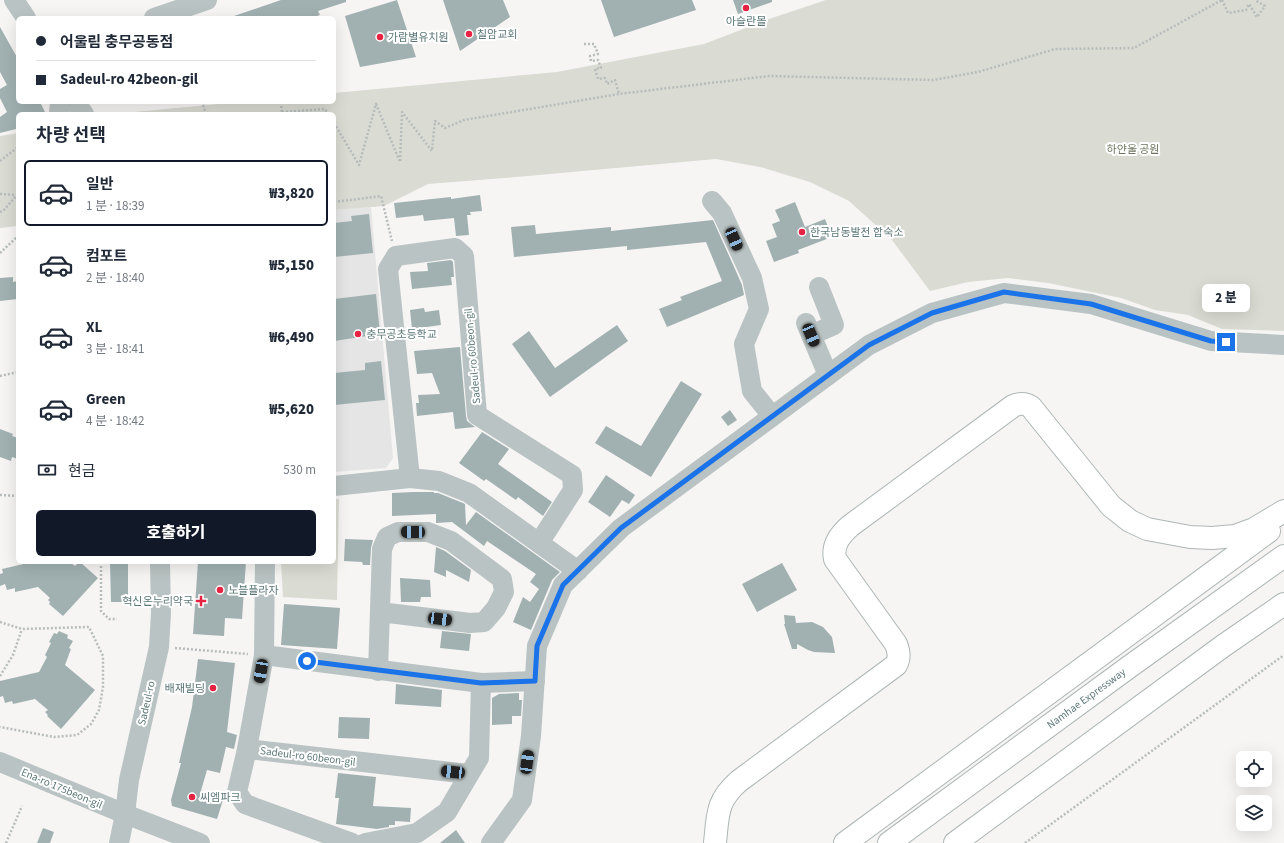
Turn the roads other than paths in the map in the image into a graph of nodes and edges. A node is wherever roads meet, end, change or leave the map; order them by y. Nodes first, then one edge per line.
1 (14, 0) edge
2 (207, 0) edge
3 (25, 16) edge
4 (160, 16) edge
5 (712, 201) dead end
6 (819, 287) dead end
7 (1284, 345) edge
8 (828, 375) junction
9 (772, 416) junction
10 (410, 478) junction
11 (336, 486) edge
12 (1284, 511) edge
13 (1284, 520) edge
14 (539, 543) junction
15 (1284, 556) edge
16 (160, 564) edge
17 (265, 564) edge
18 (578, 571) junction
19 (1284, 604) edge
20 (380, 612) junction
21 (264, 656) junction
22 (378, 671) junction
23 (535, 681) junction
24 (481, 683) junction
25 (247, 749) junction
26 (0, 762) edge
27 (469, 774) junction
28 (125, 814) junction
29 (118, 843) edge
30 (200, 843) edge
31 (352, 843) edge
32 (365, 843) edge
33 (491, 843) edge
34 (716, 843) edge
35 (845, 843) edge
36 (889, 843) edge
37 (955, 843) edge

1 - 3 street
2 - 4 street
5 - 9 street
6 - 8 street
7 - 8 street
8 - 9 street
9 - 18 street
10 - 11 street
10 - 14 street
10 - 14 street, Sadeul-ro 60beon-gil
12 - 34 highway
13 - 35 highway
14 - 18 street
15 - 36 highway, Namhae Expressway
16 - 28 street, Sadeul-ro
17 - 21 street
18 - 23 street
19 - 37 highway
20 - 20 street
20 - 22 street
21 - 22 street
21 - 25 street
22 - 24 street
23 - 24 street
23 - 33 street
24 - 27 street
25 - 27 street, Sadeul-ro 60beon-gil
25 - 31 street, Sadeul-ro 60beon-gil
26 - 28 street, Ena-ro 175beon-gil
27 - 32 street
28 - 29 street, Sadeul-ro
28 - 30 street, Ena-ro 175beon-gil

